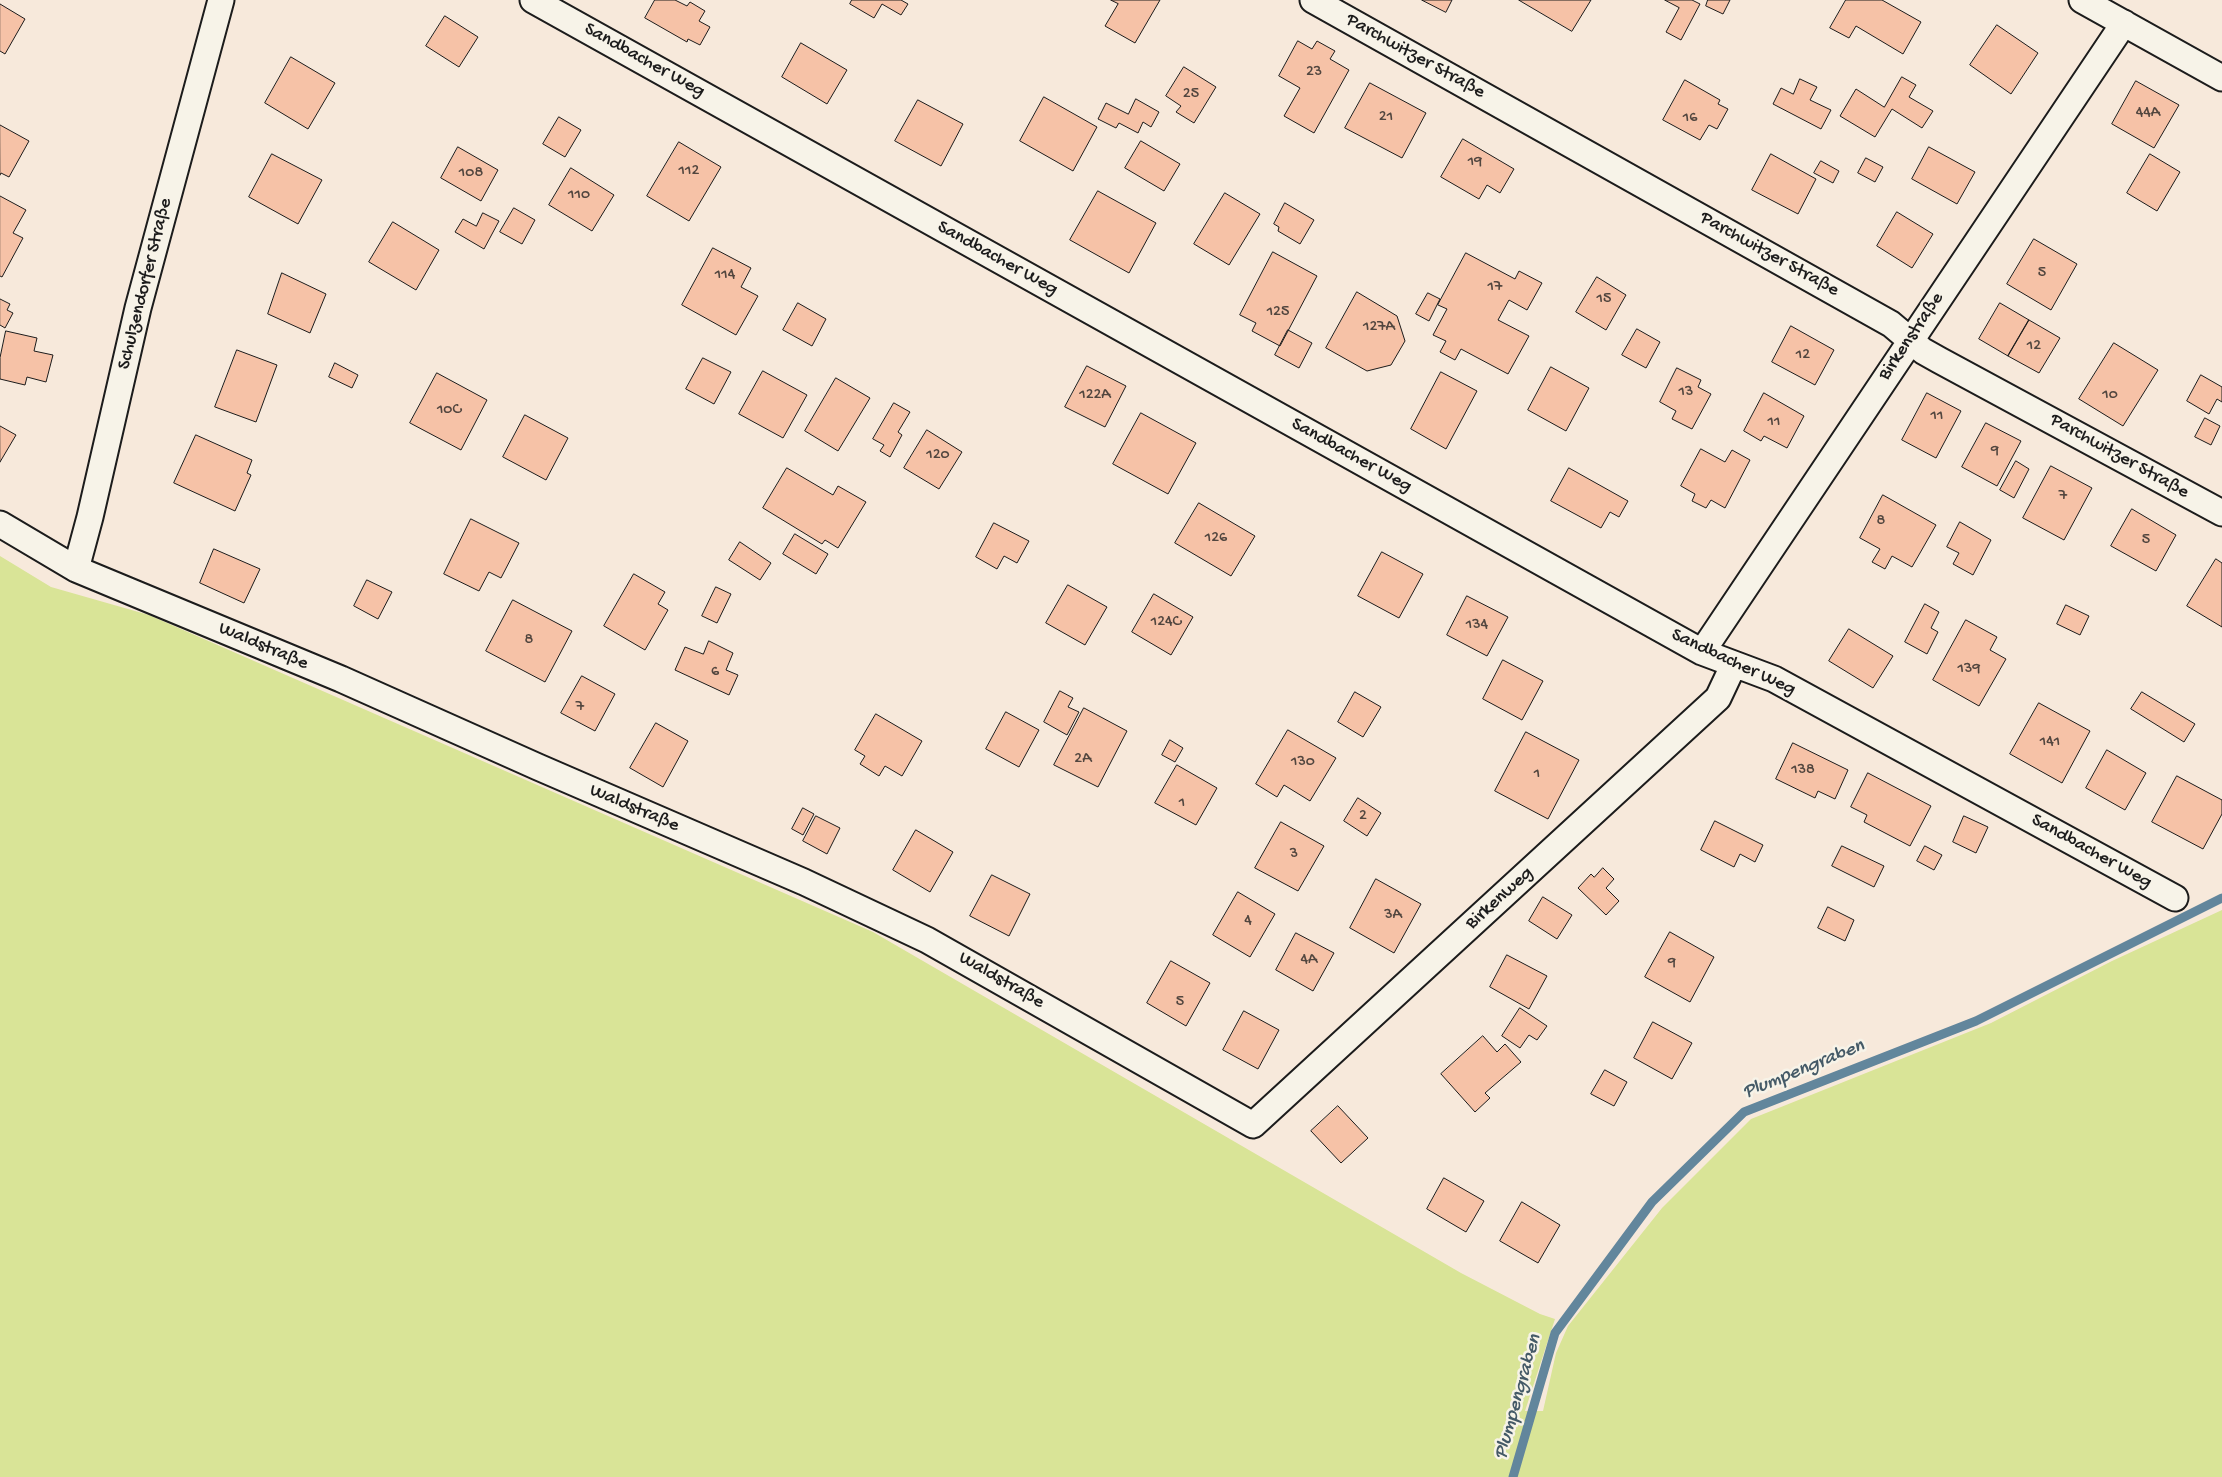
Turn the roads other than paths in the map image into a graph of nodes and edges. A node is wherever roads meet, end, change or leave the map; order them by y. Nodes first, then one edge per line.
1 (221, 0) edge
2 (534, 0) edge
3 (1313, 0) edge
4 (2082, 0) edge
5 (2124, 23) junction
6 (2222, 78) edge
7 (1910, 340) junction
8 (2222, 513) edge
9 (0, 524) edge
10 (76, 568) junction
11 (1702, 652) junction
12 (1734, 664) junction
13 (2175, 898) dead end
14 (1253, 1125) joint

1 - 10 street, Schulzendorfer Straße
2 - 11 street, Sandbacher Weg
3 - 7 street, Parchwitzer Straße
4 - 5 street
5 - 6 street
5 - 7 street, Birkenstraße
7 - 8 street, Parchwitzer Straße
7 - 11 street, Birkenstraße
9 - 10 street, Waldstraße
10 - 14 street, Waldstraße
11 - 12 street, Sandbacher Weg
12 - 13 street, Sandbacher Weg
12 - 14 street, Birkenweg

